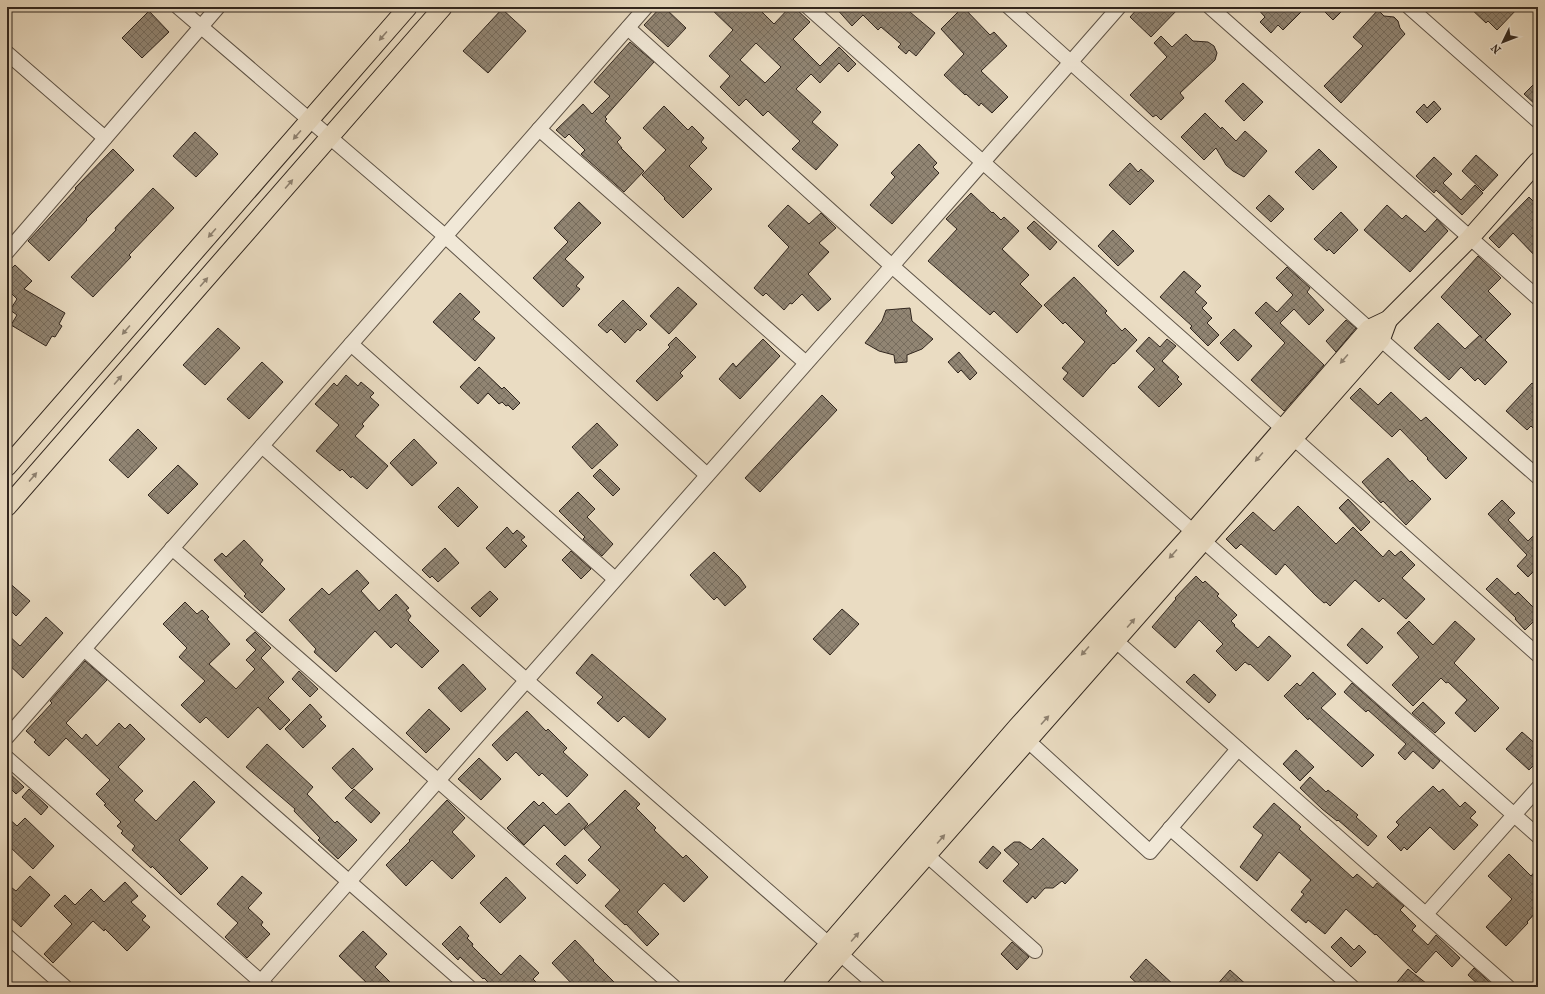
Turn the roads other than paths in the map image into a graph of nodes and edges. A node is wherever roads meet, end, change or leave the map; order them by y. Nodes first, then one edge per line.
1 (178, 7) edge
2 (218, 7) edge
3 (408, 7) edge
4 (443, 7) edge
5 (646, 7) edge
6 (808, 7) edge
7 (1009, 7) edge
8 (1119, 7) edge
9 (1210, 7) edge
10 (1409, 7) edge
11 (201, 26) junction
12 (628, 28) junction
13 (7, 53) edge
14 (1071, 62) junction
15 (310, 120) junction
16 (1538, 121) edge
17 (539, 129) junction
18 (330, 137) junction
19 (105, 138) junction
20 (1538, 161) edge
21 (983, 162) junction
22 (445, 236) junction
23 (1470, 238) junction
24 (9, 245) edge
25 (892, 266) junction
26 (1538, 298) edge
27 (1375, 334) junction
28 (351, 344) junction
29 (806, 363) junction
30 (1288, 434) junction
31 (262, 446) junction
32 (7, 467) edge
33 (708, 475) junction
34 (1538, 477) edge
35 (7, 507) edge
36 (1198, 536) junction
37 (172, 548) junction
38 (616, 579) junction
39 (1116, 641) junction
40 (84, 649) junction
41 (1538, 655) edge
42 (526, 680) junction
43 (7, 737) edge
44 (1027, 740) junction
45 (1238, 749) junction
46 (7, 758) edge
47 (438, 780) junction
48 (1538, 788) edge
49 (1514, 815) junction
50 (1170, 828) junction
51 (1538, 836) edge
52 (921, 850) junction
53 (349, 881) junction
54 (1426, 914) junction
55 (7, 936) edge
56 (835, 948) junction
57 (1035, 951) dead end
58 (261, 985) edge
59 (65, 987) edge
60 (469, 987) edge
61 (674, 987) edge
62 (792, 987) edge
63 (811, 987) edge
64 (878, 987) edge
65 (1352, 987) edge
66 (1508, 987) edge

1 - 11 street
2 - 11 street
3 -> 15 main road
4 - 18 main road
5 - 12 street
6 - 21 street
7 - 14 street
8 - 14 street
9 - 23 street
10 - 16 street
11 - 15 street
11 - 19 street
12 - 17 street
12 - 25 street
13 - 19 street
14 - 21 street
14 - 27 street
15 - 18 street
15 -> 32 main road
17 - 22 street
17 - 29 street
18 - 22 street
35 -> 18 main road
19 - 24 street
20 - 23 main road
21 - 25 street
21 - 30 street
22 - 28 street
22 - 33 street
23 - 26 street
23 - 27 main road
25 - 29 street
25 - 36 street
27 - 30 main road
27 - 34 street
28 - 31 street
28 - 38 street
29 - 33 street
30 - 36 main road
30 - 41 street
31 - 37 street
31 - 42 street
33 - 38 street
39 -> 36 main road
36 - 49 street
36 -> 52 main road
37 - 40 street
37 - 47 street
38 - 42 street
44 -> 39 main road
39 - 45 street
40 - 43 street
40 - 53 street
42 - 47 street
42 - 56 street
44 - 50 street
52 -> 44 main road
45 - 50 street
45 - 54 street
46 - 58 street
47 - 53 street
47 - 61 street
48 - 49 street
49 - 51 street
49 - 54 street
50 - 65 street
52 - 56 main road
52 - 57 street
53 - 58 street
53 - 60 street
54 - 66 street
55 - 59 street
56 - 62 main road
56 - 63 main road
56 - 64 street

